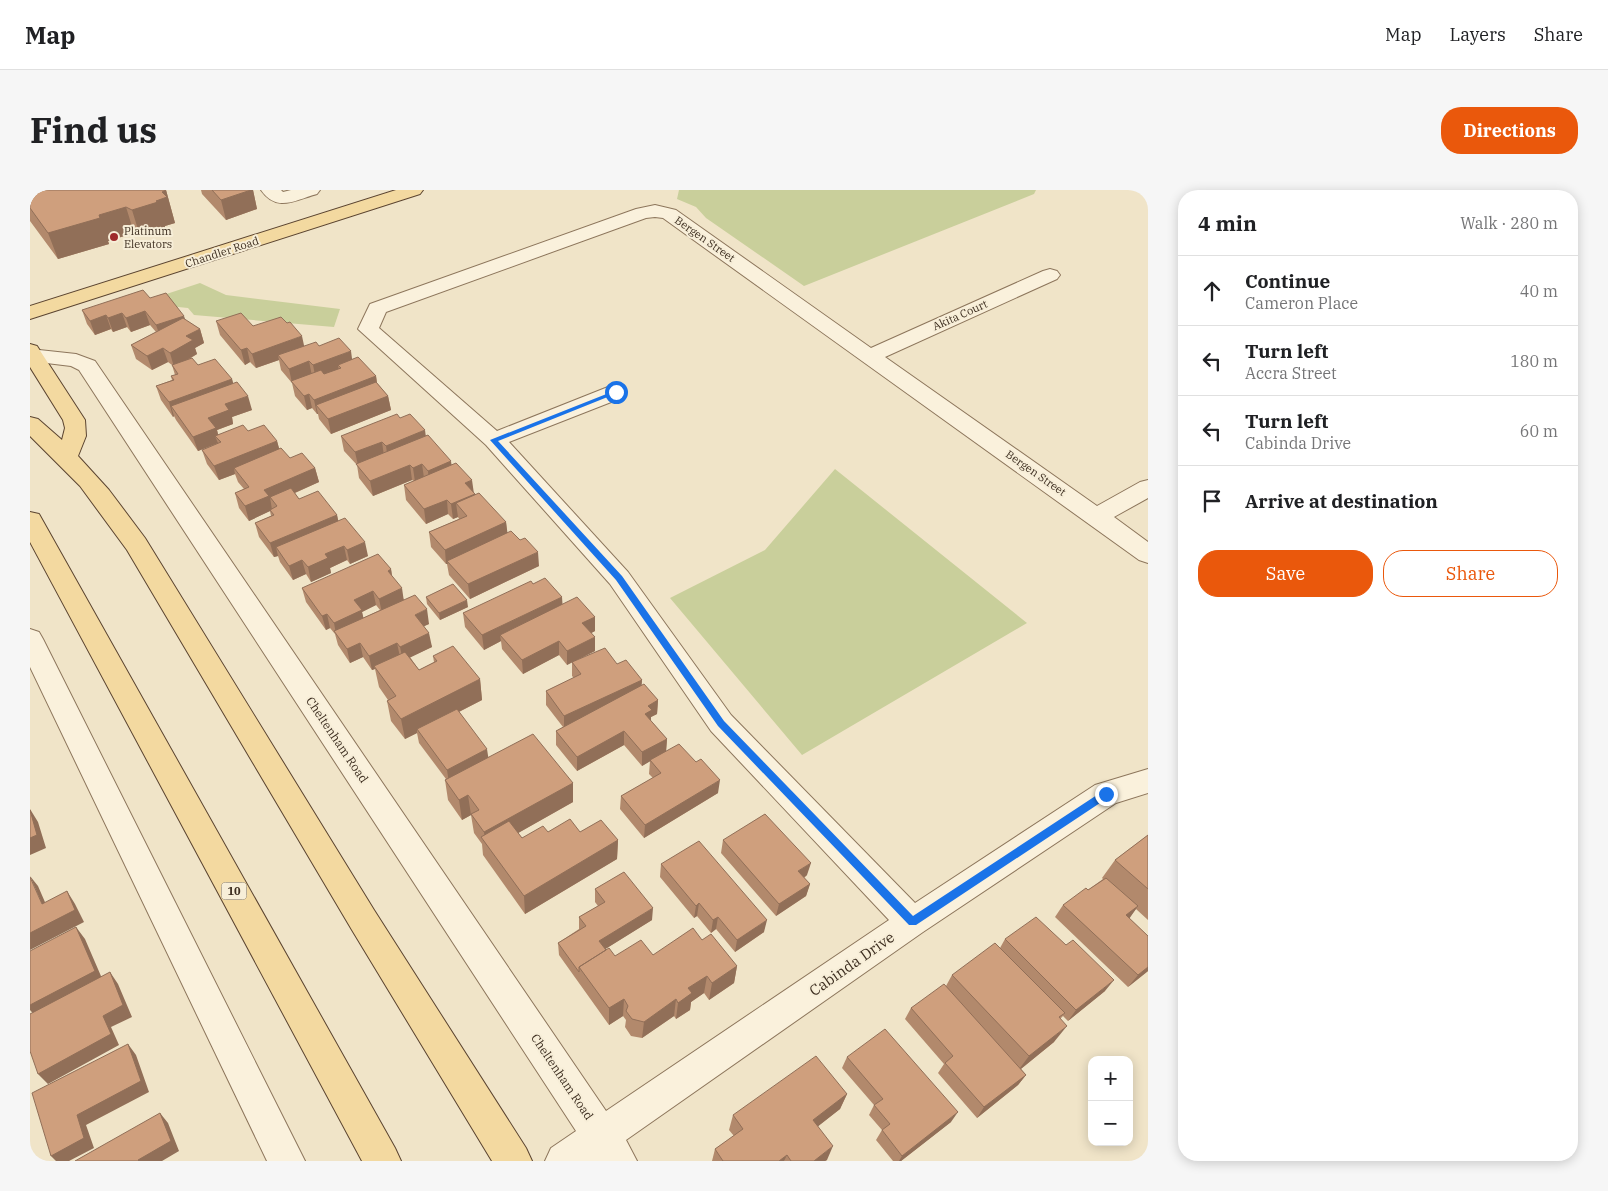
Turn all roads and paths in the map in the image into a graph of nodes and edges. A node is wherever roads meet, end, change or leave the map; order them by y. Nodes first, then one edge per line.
1 (270, 190) edge
2 (310, 190) edge
3 (414, 190) edge
4 (1050, 275) dead end
5 (30, 313) edge
6 (32, 352) edge
7 (870, 356) junction
8 (616, 392) dead end
9 (30, 424) edge
10 (494, 440) junction
11 (66, 457) junction
12 (1148, 488) edge
13 (1097, 516) junction
14 (30, 520) edge
15 (1148, 554) edge
16 (30, 639) edge
17 (1148, 781) edge
18 (912, 922) junction
19 (610, 1148) edge
20 (286, 1161) edge
21 (382, 1161) edge
22 (513, 1161) edge
23 (564, 1161) edge

1 - 2 street
3 - 5 main road, Chandler Road
4 - 7 street, Akita Court
6 - 11 main road
6 - 19 street, Cheltenham Road
7 - 10 street, Bergen Street
7 - 13 street, Bergen Street
8 - 10 street
9 - 11 main road
10 - 18 street
11 - 22 main road
12 - 13 street
13 - 15 street, Bergen Street
14 - 21 main road, 10
16 - 20 street
17 - 18 street, Cabinda Drive
18 - 19 street, Cabinda Drive
19 - 23 street, Cabinda Drive

